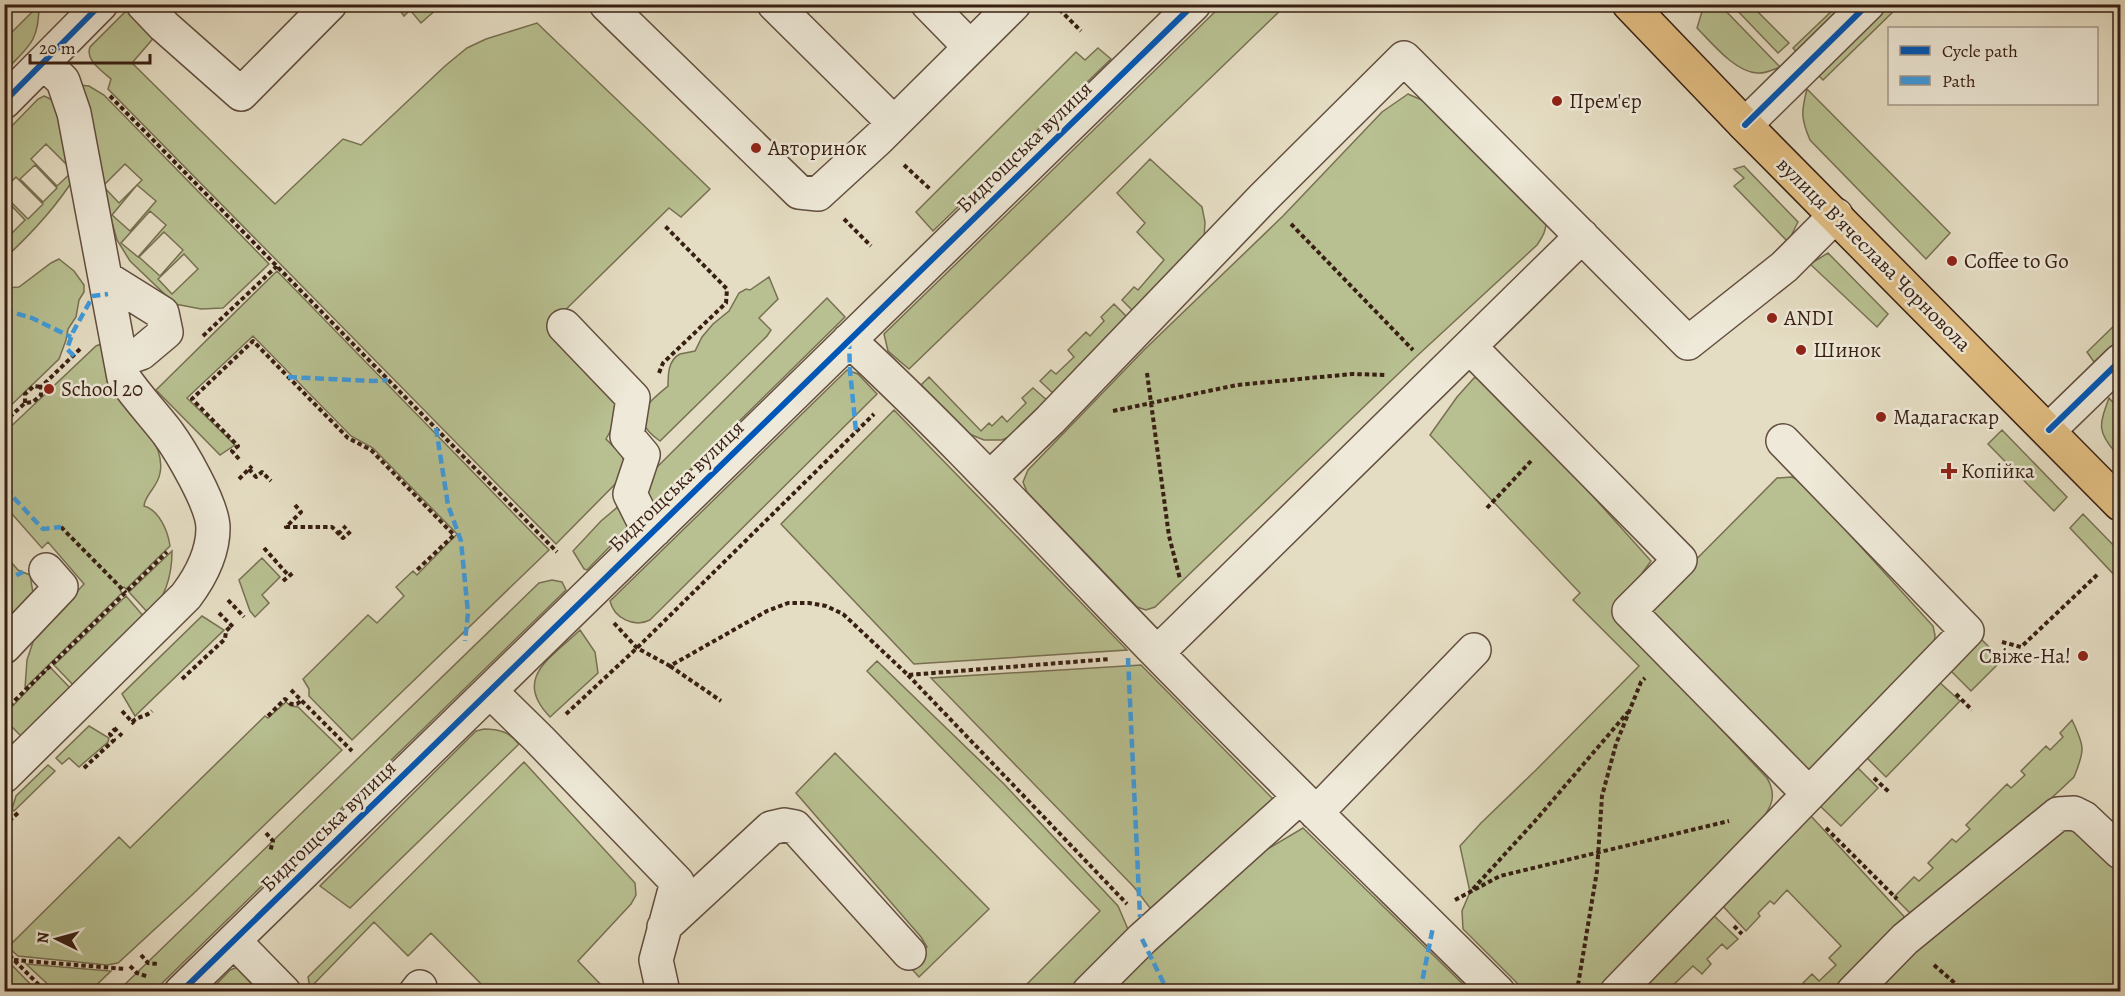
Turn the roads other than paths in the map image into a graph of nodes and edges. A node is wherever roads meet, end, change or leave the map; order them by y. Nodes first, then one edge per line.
1 (143, 4) edge
2 (606, 4) edge
3 (774, 4) edge
4 (928, 4) edge
5 (1014, 4) edge
6 (1194, 4) edge
7 (1629, 4) edge
8 (1868, 4) edge
9 (96, 6) edge
10 (312, 39) edge
11 (970, 47) junction
12 (44, 62) junction
13 (4, 102) edge
14 (894, 123) junction
15 (1745, 125) junction
16 (1836, 215) junction
17 (1582, 236) junction
18 (106, 278) junction
19 (564, 326) dead end
20 (849, 340) junction
21 (1470, 346) junction
22 (119, 348) junction
23 (2121, 361) edge
24 (2049, 430) junction
25 (1782, 441) dead end
26 (990, 478) junction
27 (2121, 504) edge
28 (655, 530) junction
29 (46, 570) dead end
30 (4, 647) edge
31 (1474, 650) dead end
32 (1157, 653) junction
33 (490, 691) junction
34 (4, 776) edge
35 (1805, 798) junction
36 (1308, 805) junction
37 (2121, 852) edge
38 (664, 927) junction
39 (234, 940) junction
40 (909, 953) dead end
41 (181, 992) edge
42 (284, 992) edge
43 (663, 992) edge
44 (1089, 992) edge
45 (1498, 992) edge
46 (1617, 992) edge
47 (1853, 992) edge

1 - 10 street
2 - 14 street
3 - 14 street
4 - 11 street
5 - 11 street
6 - 20 street, Бидгощська вулиця
7 - 15 main road, вулиця Вʼячеслава Чорновола
8 - 15 street
9 - 12 street
11 - 14 street
12 - 13 street
12 - 18 street
15 - 16 main road, вулиця Вʼячеслава Чорновола
16 - 17 street
16 - 24 main road, вулиця Вʼячеслава Чорновола
17 - 21 street
17 - 26 street
18 - 22 street
18 - 22 street
19 - 28 street
20 - 26 street
20 - 28 street, Бидгощська вулиця
21 - 32 street
21 - 35 street
22 - 34 street
23 - 24 street
24 - 27 main road, вулиця Вʼячеслава Чорновола
25 - 35 street
26 - 32 street
28 - 33 street, Бидгощська вулиця
29 - 30 street
31 - 36 street
32 - 36 street
33 - 38 street
33 - 39 street, Бидгощська вулиця
35 - 46 street
36 - 44 street
36 - 45 street
37 - 47 street
38 - 40 street
38 - 43 street
39 - 41 street, Бидгощська вулиця
39 - 42 street

